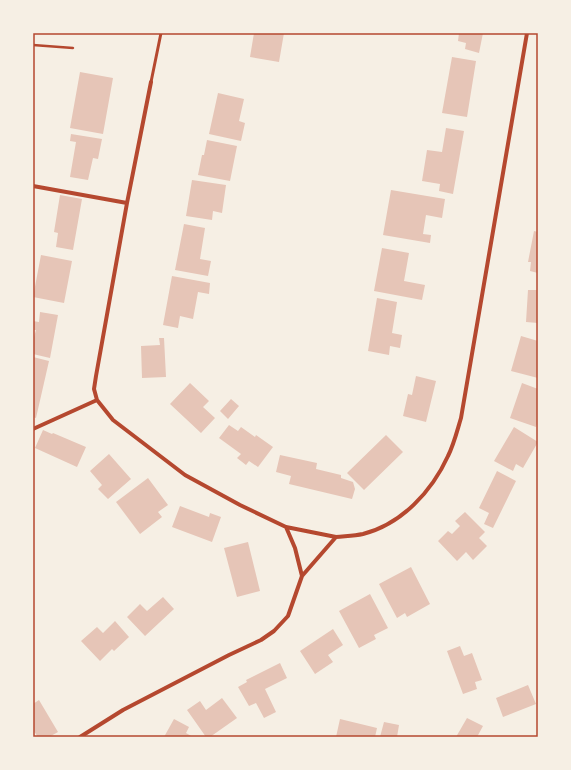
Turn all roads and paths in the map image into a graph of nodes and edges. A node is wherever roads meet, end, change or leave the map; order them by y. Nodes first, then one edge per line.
1 (161, 33) edge
2 (527, 33) edge
3 (33, 45) edge
4 (73, 48) dead end
5 (151, 82) joint
6 (33, 186) edge
7 (127, 203) junction
8 (97, 400) junction
9 (33, 429) edge
10 (286, 527) junction
11 (336, 537) junction
12 (302, 576) junction
13 (80, 737) edge

1 - 5 lane
2 - 11 street
3 - 4 path
5 - 7 street
6 - 7 street
7 - 8 street
8 - 9 street
8 - 10 street
10 - 11 street
10 - 12 street
11 - 12 street
12 - 13 street

